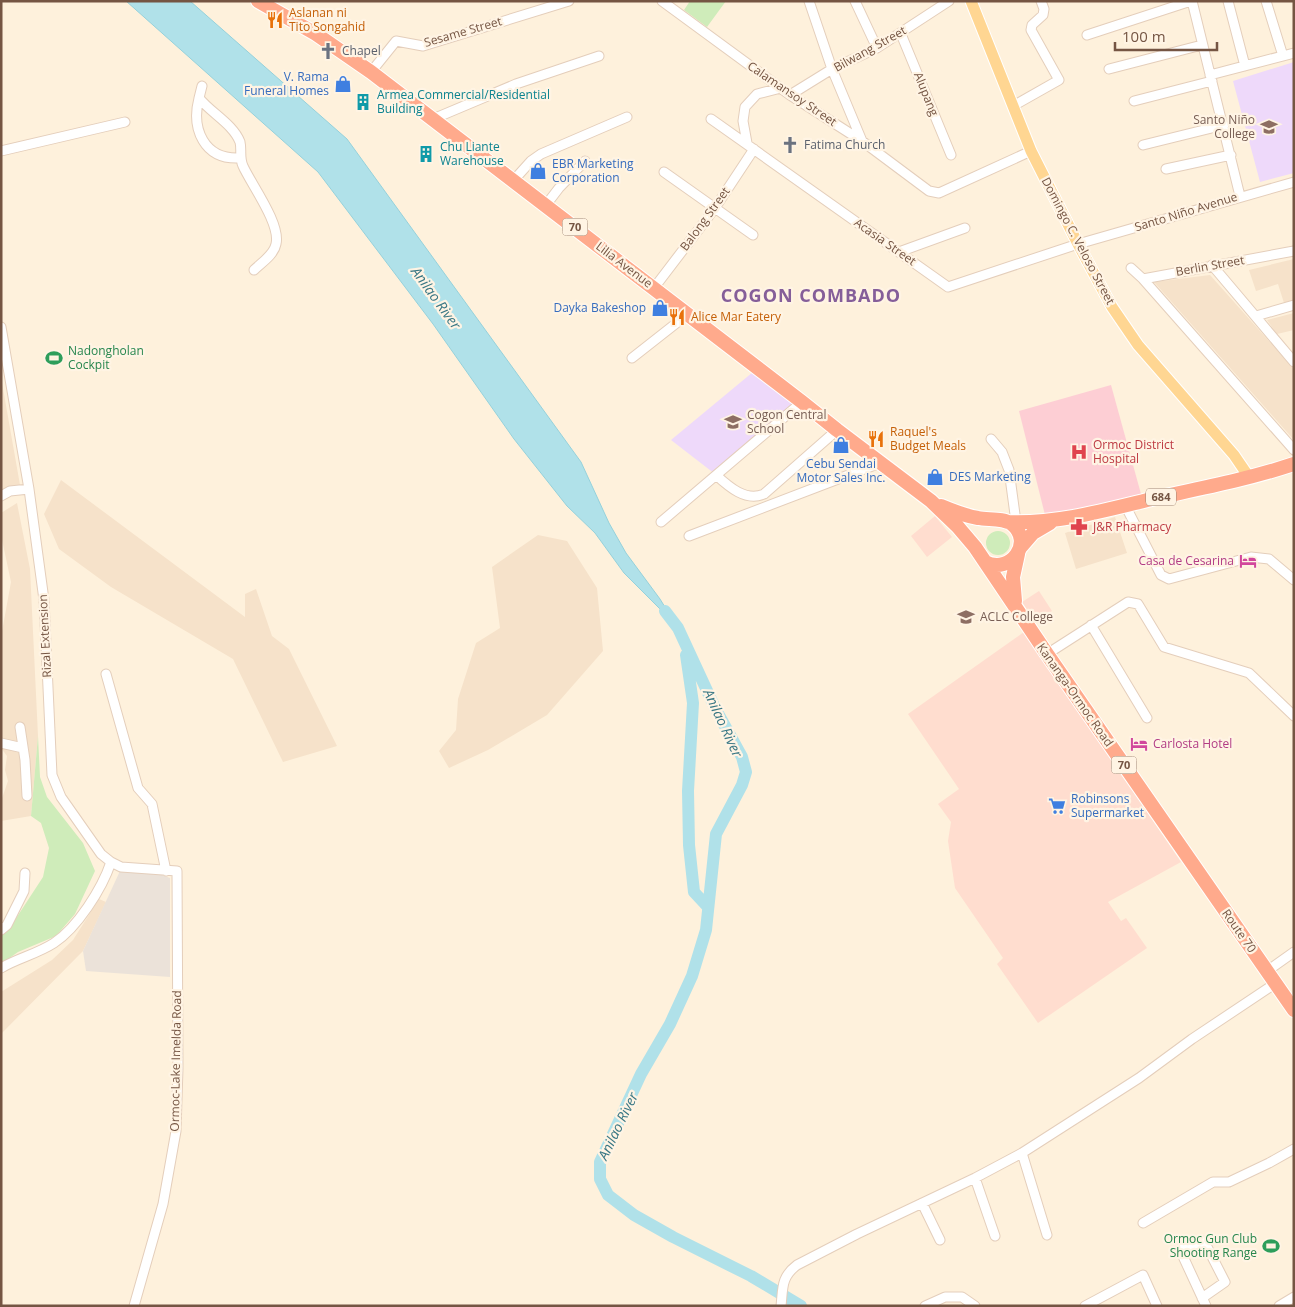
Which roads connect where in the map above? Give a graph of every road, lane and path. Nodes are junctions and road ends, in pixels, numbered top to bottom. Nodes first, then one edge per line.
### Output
1 (569, 1) edge
2 (662, 1) edge
3 (809, 1) edge
4 (855, 1) edge
5 (949, 1) edge
6 (971, 1) edge
7 (1041, 1) edge
8 (1192, 1) edge
9 (1228, 1) edge
10 (1266, 1) edge
11 (260, 2) edge
12 (901, 34) junction
13 (1087, 35) dead end
14 (1202, 45) junction
15 (878, 48) junction
16 (1294, 53) edge
17 (600, 56) dead end
18 (1283, 56) junction
19 (1245, 66) junction
20 (832, 69) junction
21 (1109, 69) dead end
22 (371, 72) junction
23 (1211, 78) junction
24 (202, 86) dead end
25 (781, 88) junction
26 (790, 95) junction
27 (199, 98) junction
28 (1134, 102) dead end
29 (1013, 106) junction
30 (627, 117) dead end
31 (710, 118) dead end
32 (432, 119) junction
33 (126, 122) dead end
34 (1224, 125) junction
35 (862, 141) junction
36 (1143, 145) dead end
37 (751, 146) junction
38 (1, 151) edge
39 (1031, 151) junction
40 (951, 155) dead end
41 (1231, 155) junction
42 (240, 158) junction
43 (585, 161) dead end
44 (1166, 168) dead end
45 (664, 172) dead end
46 (513, 181) junction
47 (1294, 182) edge
48 (1240, 196) junction
49 (546, 205) junction
50 (715, 208) junction
51 (965, 228) dead end
52 (753, 235) dead end
53 (1078, 244) junction
54 (1294, 251) edge
55 (899, 252) junction
56 (1212, 265) junction
57 (1131, 268) dead end
58 (254, 270) dead end
59 (1143, 279) junction
60 (654, 288) junction
61 (1294, 306) edge
62 (688, 314) junction
63 (1256, 316) junction
64 (1, 327) edge
65 (632, 358) dead end
66 (1293, 360) edge
67 (802, 402) junction
68 (837, 430) junction
69 (991, 439) dead end
70 (1294, 450) edge
71 (880, 463) junction
72 (1294, 464) edge
73 (716, 475) junction
74 (1249, 477) junction
75 (29, 490) junction
76 (1, 496) edge
77 (931, 501) junction
78 (1125, 506) junction
79 (1060, 520) junction
80 (1006, 521) junction
81 (661, 522) dead end
82 (689, 536) dead end
83 (975, 547) junction
84 (1019, 550) junction
85 (985, 562) junction
86 (1294, 580) edge
87 (1016, 607) junction
88 (1091, 626) junction
89 (1047, 654) junction
90 (106, 674) dead end
91 (1294, 716) edge
92 (1147, 718) dead end
93 (20, 727) dead end
94 (1, 743) edge
95 (22, 748) junction
96 (27, 796) dead end
97 (1184, 852) joint
98 (110, 862) junction
99 (166, 871) junction
100 (25, 873) dead end
101 (1, 930) edge
102 (1294, 952) edge
103 (1, 968) edge
104 (1267, 971) junction
105 (1276, 984) junction
106 (1294, 1010) edge
107 (1294, 1149) edge
108 (1022, 1153) junction
109 (975, 1178) junction
110 (922, 1202) junction
111 (1143, 1223) dead end
112 (1047, 1235) dead end
113 (995, 1236) dead end
114 (940, 1240) dead end
115 (1204, 1302) edge
116 (134, 1306) edge
117 (781, 1306) edge
118 (924, 1306) edge
119 (976, 1306) edge
120 (1085, 1306) edge
121 (1157, 1306) edge

1 - 22 street, Sesame Street
2 - 25 street, Calamansoy Street
3 - 20 street
4 - 15 street
5 - 12 street, Bilwang Street
6 - 29 main road, Domingo C. Veloso Street
7 - 29 street
8 - 13 street
8 - 14 street
9 - 19 street
10 - 18 street
11 - 22 highway, Lilia Avenue / 70
12 - 15 street, Bilwang Street
12 - 40 street, Alupang
14 - 21 street
14 - 23 street
15 - 20 street, Bilwang Street
16 - 18 street
17 - 32 street
18 - 19 street
19 - 23 street
20 - 26 street, Bilwang Street
20 - 35 street
22 - 32 highway, Lilia Avenue / 70
23 - 28 street
23 - 34 street
24 - 27 street
25 - 26 street, Calamansoy Street
25 - 37 street
26 - 35 street, Calamansoy Street
27 - 42 street
27 - 42 street
29 - 39 main road, Domingo C. Veloso Street
30 - 46 street
31 - 37 street, Acasia Street
32 - 46 highway, Lilia Avenue / 70
33 - 38 street
34 - 36 street
34 - 41 street
35 - 39 street, Calamansoy Street
37 - 50 street, Balong Street
37 - 55 street, Acasia Street
39 - 53 main road, Domingo C. Veloso Street
41 - 44 street
41 - 48 street
42 - 58 street
43 - 49 street
45 - 50 street
46 - 49 highway, Lilia Avenue / 70
47 - 48 street, Santo Niño Avenue
48 - 53 street, Santo Niño Avenue
49 - 60 highway, Lilia Avenue / 70
50 - 52 street
50 - 60 street, Balong Street
51 - 55 street
53 - 55 street, Acasia Street
53 - 74 main road, Domingo C. Veloso Street
54 - 56 street, Berlin Street
56 - 59 street, Berlin Street
56 - 63 street
57 - 59 street
59 - 70 street
60 - 62 highway, Lilia Avenue / 70
61 - 63 street
62 - 65 street
62 - 67 highway, Lilia Avenue / 70
63 - 66 street
64 - 75 street, Rizal Extension
67 - 68 highway, Lilia Avenue / 70
67 - 73 street
68 - 71 highway, Lilia Avenue / 70
68 - 73 street
69 - 80 street
71 - 77 highway, Lilia Avenue / 70
71 - 82 street
72 - 74 highway, 684
73 - 81 street
74 - 78 highway, 684
75 - 76 street
75 - 98 street, Rizal Extension
77 - 80 highway, 70
77 - 83 highway, 70
78 - 79 highway, 684
78 - 86 street
79 - 80 highway, 684
79 - 84 highway, 684
80 - 83 highway
80 - 84 highway, 70
83 - 85 highway, 70
84 - 85 highway
84 - 87 highway, 70
85 - 87 highway, Kananga-Ormoc Road / 70
87 - 89 highway, Kananga-Ormoc Road / 70
88 - 89 street
88 - 91 street
88 - 92 street
89 - 97 highway, Kananga-Ormoc Road / 70
90 - 99 street
93 - 95 street
94 - 95 street
95 - 96 street
97 - 104 highway, Route 70 / 70
98 - 99 street
98 - 103 street
99 - 116 street, Ormoc-Lake Imelda Road
100 - 101 street
102 - 104 street
104 - 105 highway, Route 70 / 70
105 - 106 highway, Route 70 / 70
105 - 108 street
107 - 111 street
108 - 109 street
108 - 112 street
109 - 110 street
109 - 113 street
110 - 114 street
110 - 117 street
115 - 115 street
118 - 119 street
120 - 121 street

